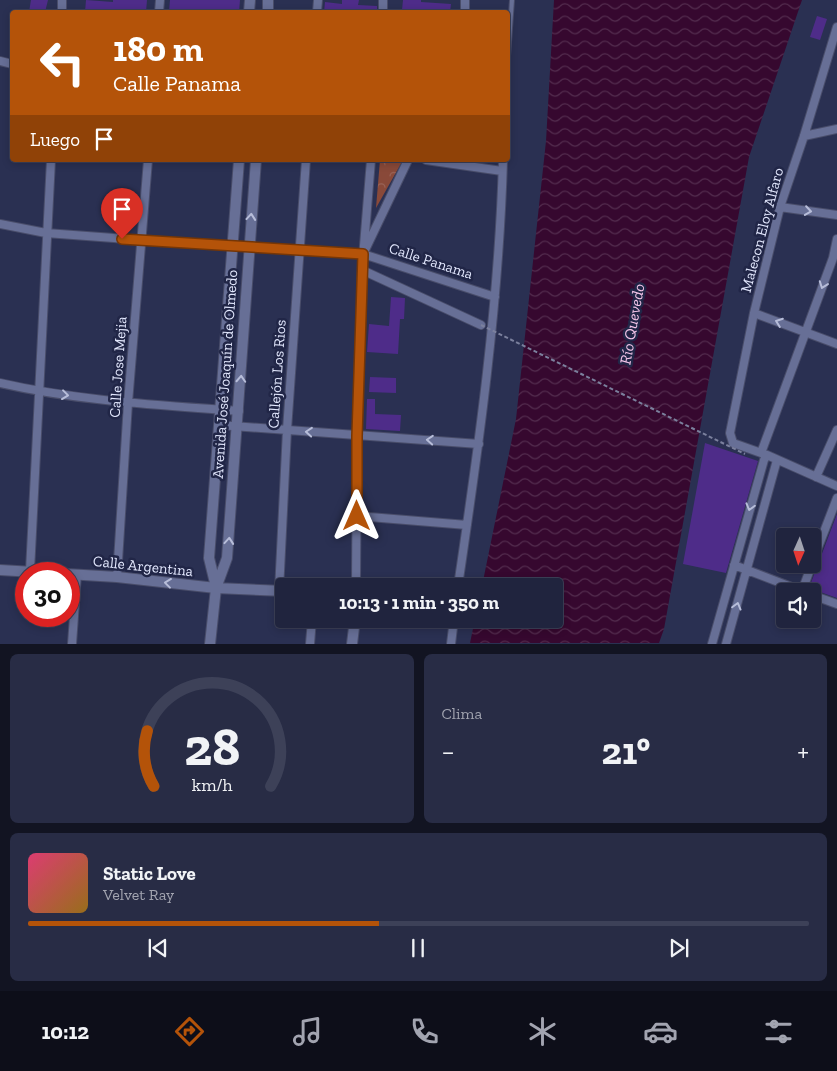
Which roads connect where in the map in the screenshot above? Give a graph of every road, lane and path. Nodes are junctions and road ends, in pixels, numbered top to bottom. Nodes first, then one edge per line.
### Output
1 (512, 0) edge
2 (837, 27) edge
3 (510, 28) edge
4 (837, 129) edge
5 (804, 136) junction
6 (51, 162) edge
7 (148, 162) edge
8 (239, 162) edge
9 (256, 162) edge
10 (306, 162) edge
11 (371, 162) edge
12 (407, 162) edge
13 (440, 162) edge
14 (503, 162) edge
15 (502, 171) junction
16 (780, 207) junction
17 (837, 215) edge
18 (0, 224) edge
19 (46, 233) junction
20 (837, 239) edge
21 (141, 240) junction
22 (232, 246) junction
23 (249, 247) junction
24 (300, 250) junction
25 (363, 254) junction
26 (362, 270) junction
27 (495, 297) junction
28 (754, 313) junction
29 (481, 324) joint
30 (806, 331) junction
31 (837, 344) edge
32 (0, 383) edge
33 (38, 392) junction
34 (128, 403) junction
35 (220, 410) junction
36 (239, 411) junction
37 (219, 425) junction
38 (238, 426) junction
39 (287, 430) junction
40 (837, 430) edge
41 (357, 436) junction
42 (479, 444) junction
43 (745, 454) dead end
44 (764, 454) junction
45 (777, 460) junction
46 (816, 476) junction
47 (837, 486) edge
48 (837, 498) edge
49 (357, 516) junction
50 (468, 525) junction
51 (821, 540) edge
52 (30, 562) edge
53 (734, 565) junction
54 (747, 569) junction
55 (0, 570) edge
56 (15, 571) edge
57 (80, 574) edge
58 (118, 577) junction
59 (281, 578) edge
60 (356, 578) edge
61 (459, 578) edge
62 (782, 583) edge
63 (216, 588) junction
64 (275, 591) edge
65 (821, 598) edge
66 (837, 604) edge
67 (73, 627) edge
68 (311, 628) edge
69 (354, 628) edge
70 (356, 628) edge
71 (453, 628) edge
72 (72, 644) edge
73 (210, 644) edge
74 (310, 644) edge
75 (352, 644) edge
76 (359, 644) edge
77 (452, 644) edge
78 (712, 644) edge
79 (726, 644) edge

1 - 3 lane
2 - 5 street, Malecon Eloy Alfaro
4 - 5 street
5 - 16 street, Malecon Eloy Alfaro
6 - 19 street
7 - 21 street, Calle Jose Mejia
8 - 22 main road, Avenida José Joaquín de Olmedo
23 -> 9 main road, Avenida José Joaquín de Olmedo
10 - 24 street, Callejón Los Rios
11 - 25 street
12 - 25 street
13 - 15 street
14 - 15 street
15 - 27 street
16 -> 17 street
16 - 28 street, Malecon Eloy Alfaro
18 - 19 street, Calle Panama
19 - 21 street, Calle Panama
19 - 33 street
20 -> 30 street
21 - 22 street, Calle Panama
21 - 34 street, Calle Jose Mejia
22 - 23 street, Calle Panama
22 - 35 main road, Avenida José Joaquín de Olmedo
23 - 24 street, Calle Panama
36 -> 23 main road, Avenida José Joaquín de Olmedo
24 - 25 street, Calle Panama
24 - 39 street, Callejón Los Rios
25 - 26 street
25 - 27 street, Calle Panama
26 - 29 street
26 - 41 street
27 - 42 street
30 -> 28 street
28 - 44 street, Malecon Eloy Alfaro
29 - 43 path, bridge
30 - 31 street
30 - 44 street
32 - 33 street
33 -> 34 street
33 - 52 street
34 - 35 street
34 - 58 street, Calle Jose Mejia
35 - 36 street
35 - 37 main road, Avenida José Joaquín de Olmedo
36 - 38 main road, Avenida José Joaquín de Olmedo
37 - 38 street
37 - 63 main road, Avenida José Joaquín de Olmedo
38 - 39 street
63 -> 38 main road, Avenida José Joaquín de Olmedo
41 -> 39 street
39 - 59 street, Callejón Los Rios
40 - 46 street
42 -> 41 street
41 - 49 street
42 - 50 street
44 - 45 street
44 -> 53 street
45 - 46 street
45 - 54 street
46 - 47 street
48 - 51 street
49 - 50 street
49 - 60 street
50 - 61 street
53 - 54 street
53 - 78 street
54 - 62 street
79 -> 54 street
55 - 56 main road, Calle Argentina
57 - 58 main road, Calle Argentina
63 -> 58 main road, Calle Argentina
63 - 64 main road, Calle Argentina
63 - 73 main road, Avenida José Joaquín de Olmedo
65 - 66 street
67 - 72 street
68 - 74 street
69 - 75 main road
70 - 76 main road
71 - 77 street

